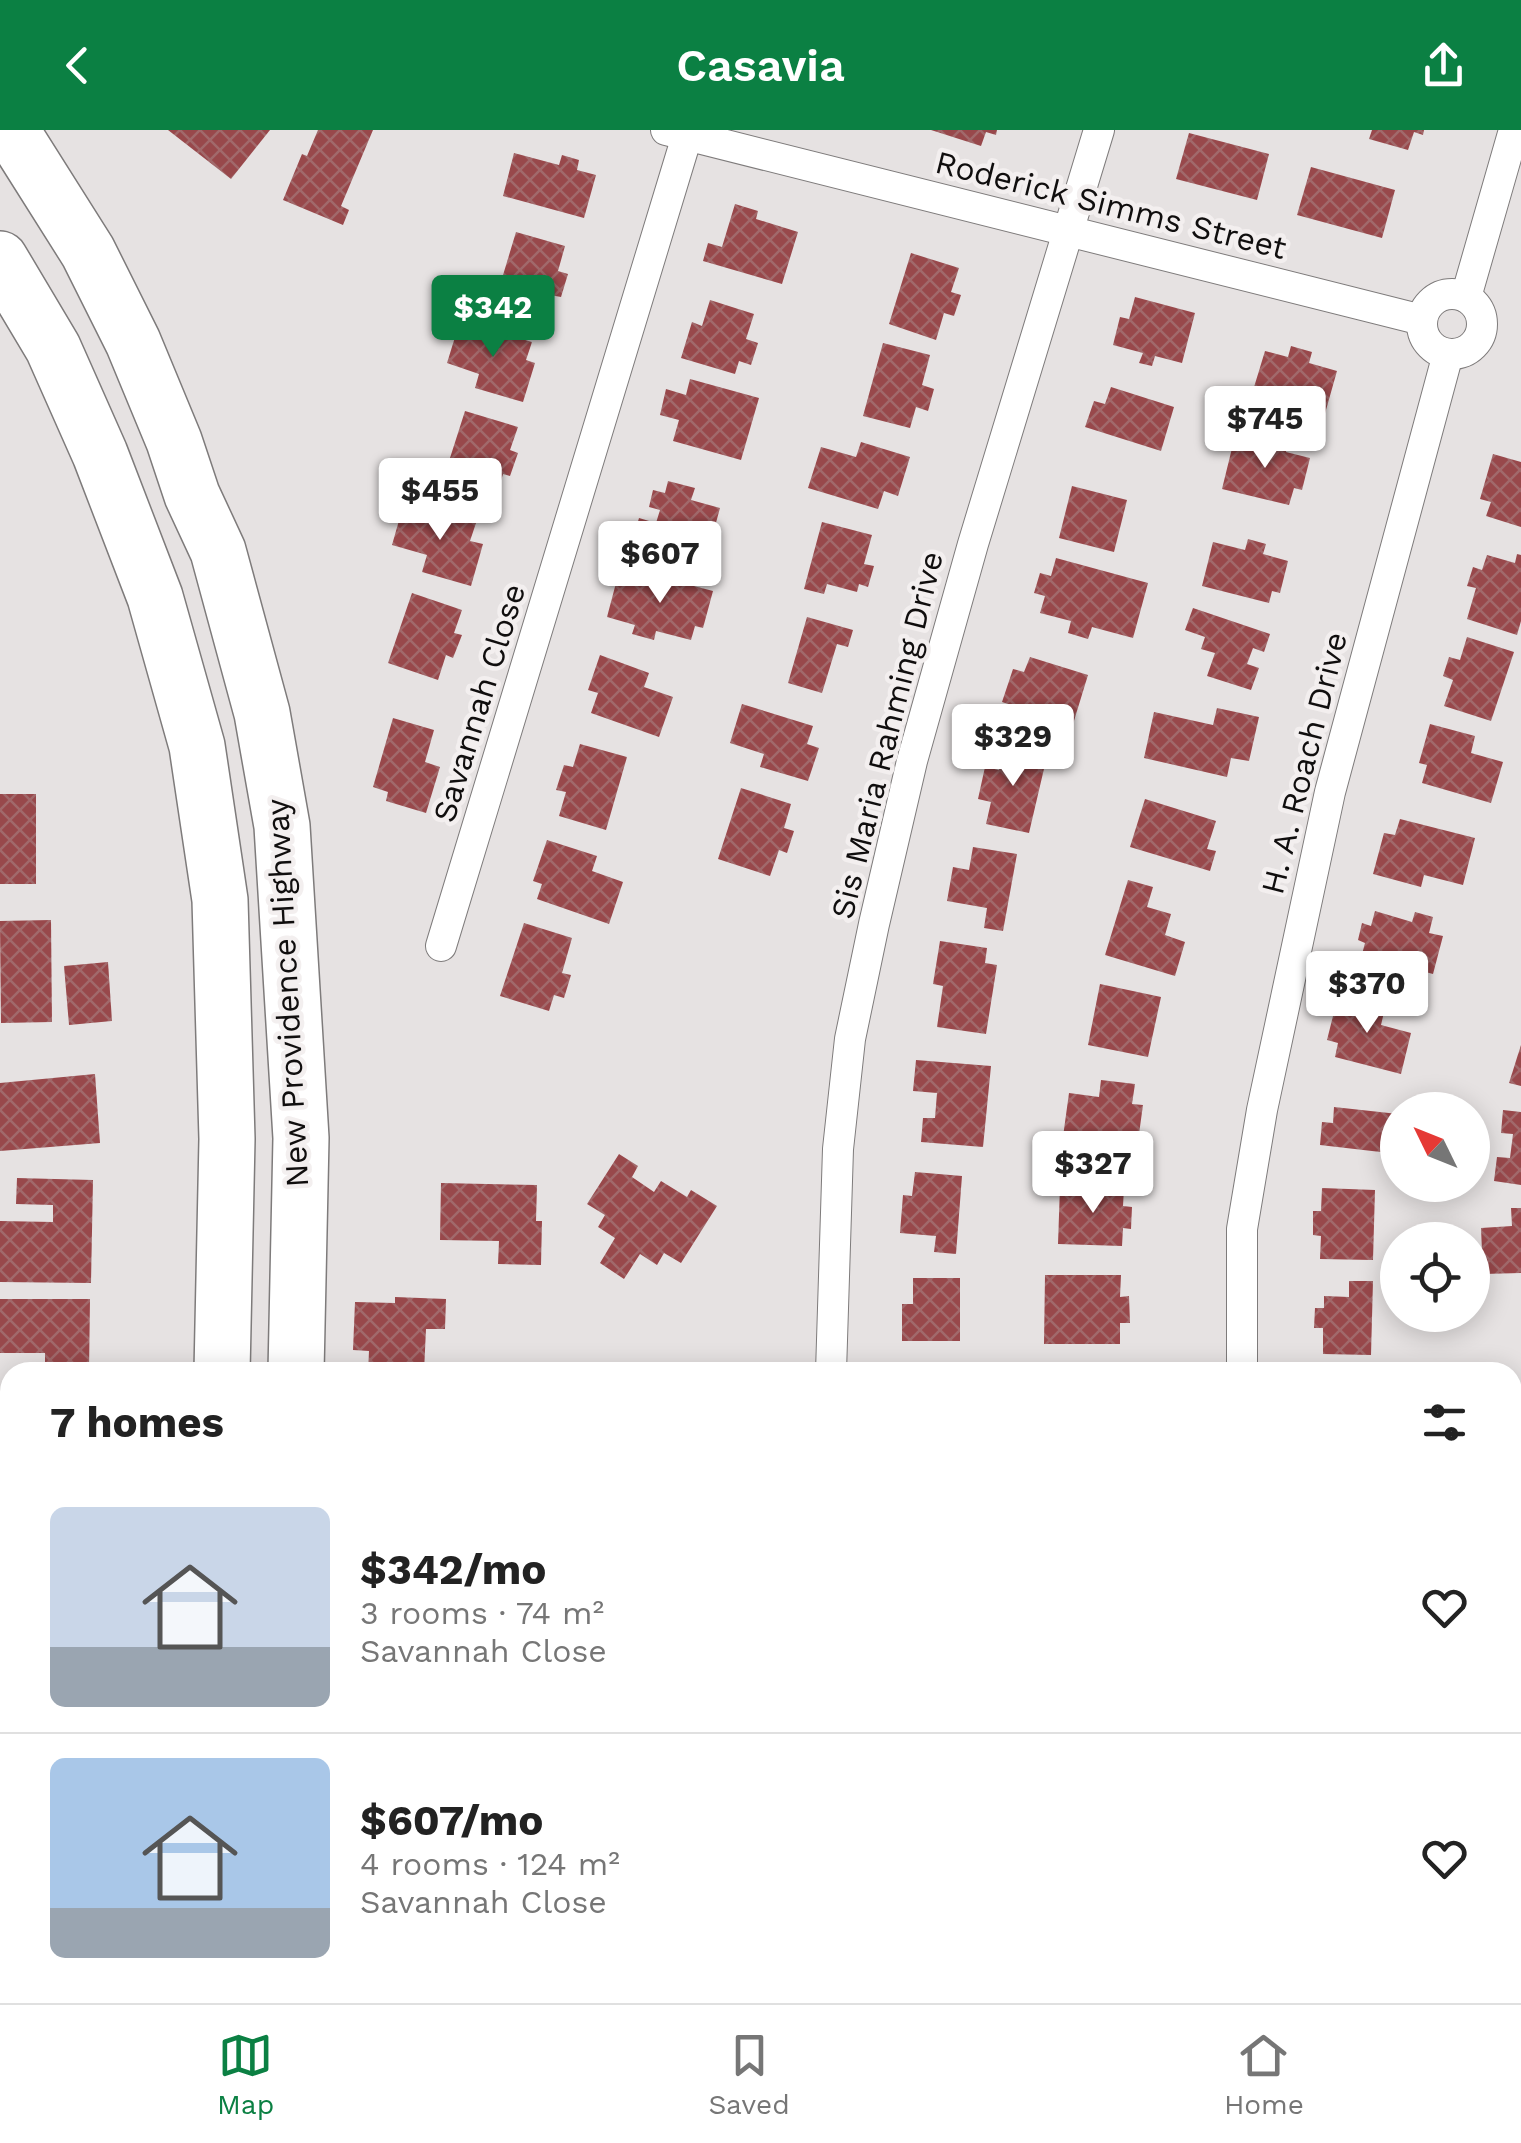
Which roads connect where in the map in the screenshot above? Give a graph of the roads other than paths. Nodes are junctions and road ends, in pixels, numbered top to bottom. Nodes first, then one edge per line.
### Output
1 (10, 130) edge
2 (1099, 130) edge
3 (1514, 130) edge
4 (676, 133) edge
5 (1069, 229) junction
6 (0, 260) edge
7 (1466, 297) junction
8 (1422, 320) junction
9 (1448, 354) junction
10 (442, 946) dead end
11 (222, 1362) edge
12 (296, 1362) edge
13 (831, 1362) edge
14 (1242, 1362) edge

1 - 12 highway, New Providence Highway
2 - 5 street, Sis Maria Rahming Drive
3 - 7 street
4 - 5 street, Roderick Simms Street
4 - 10 street, Savannah Close
5 - 8 street, Roderick Simms Street
5 - 13 street, Sis Maria Rahming Drive
6 - 11 highway, New Providence Highway
7 - 8 street
7 - 9 street
8 - 9 street
9 - 14 street, H. A. Roach Drive

